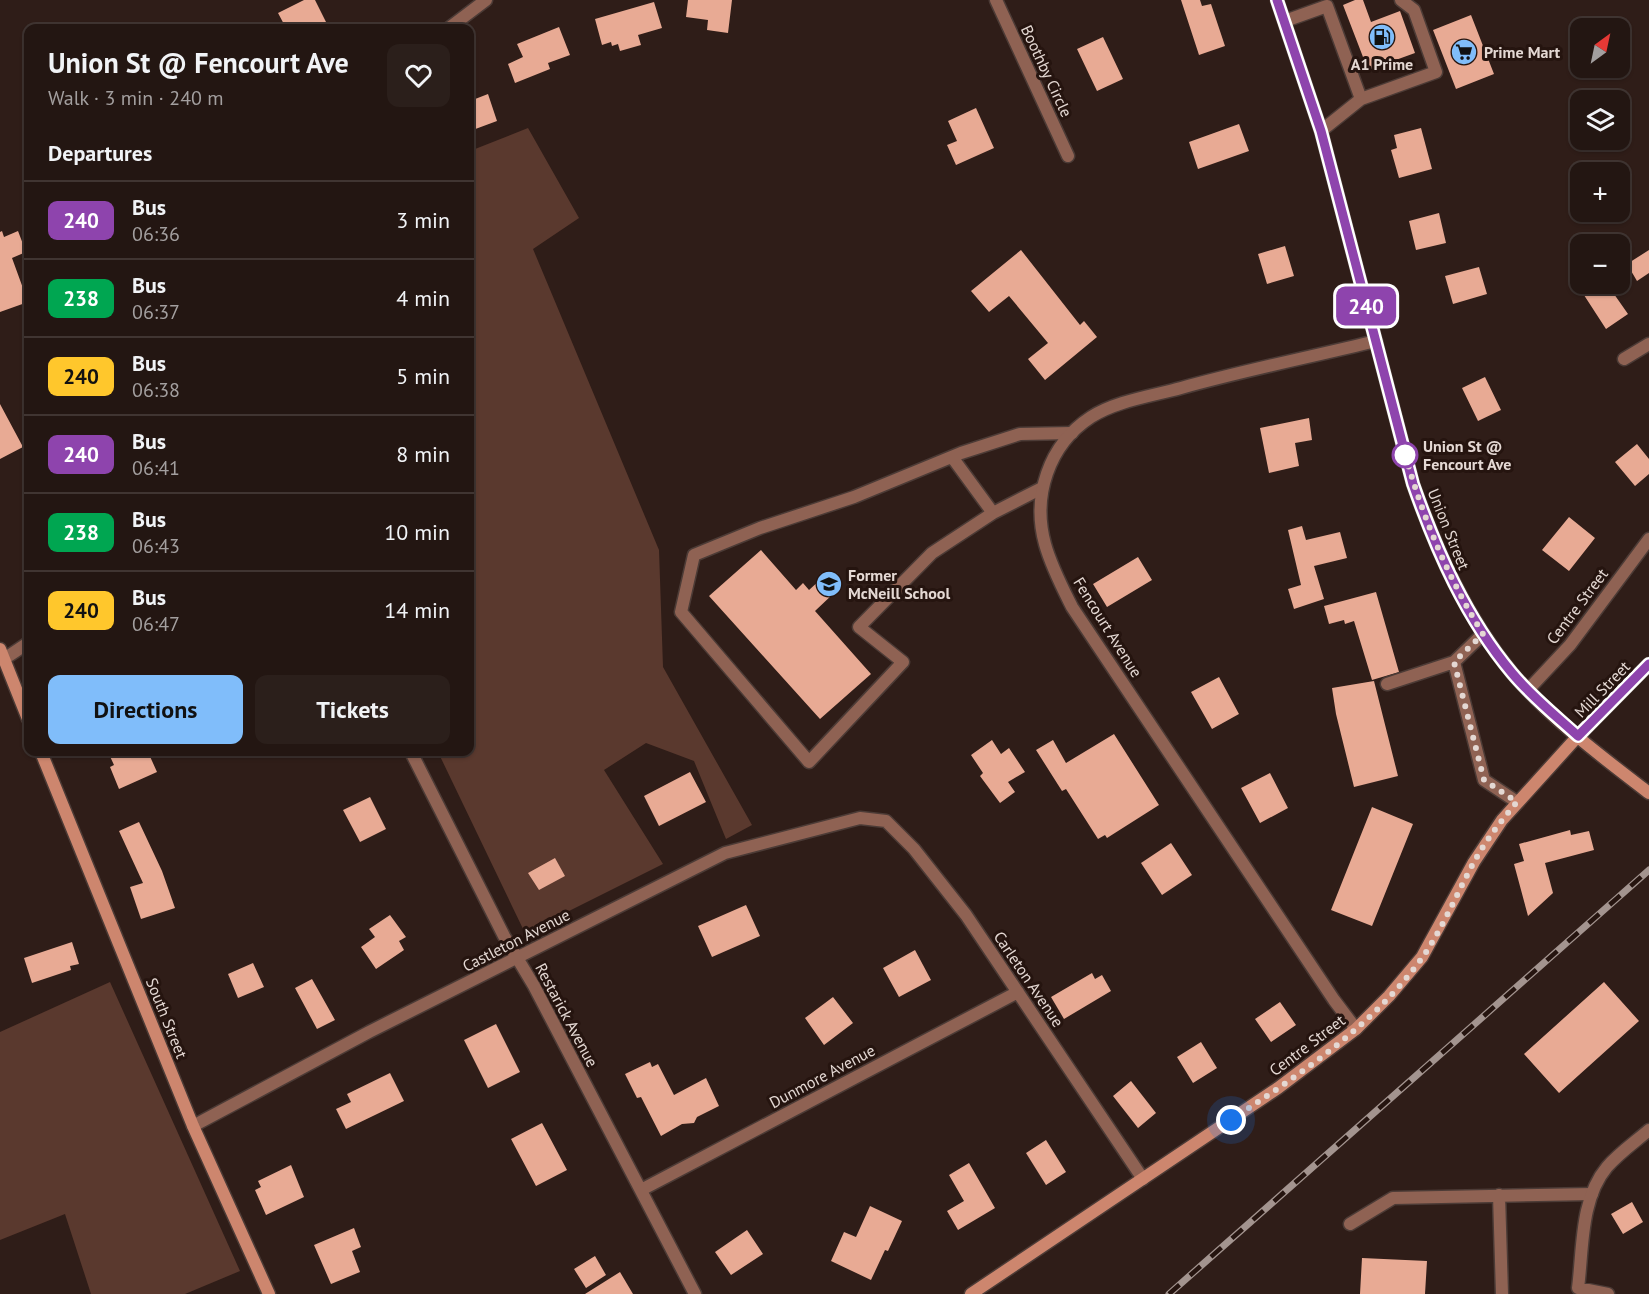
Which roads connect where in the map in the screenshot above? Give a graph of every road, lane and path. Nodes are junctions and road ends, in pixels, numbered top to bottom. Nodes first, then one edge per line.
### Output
1 (486, 0) edge
2 (996, 0) edge
3 (1277, 0) edge
4 (1401, 0) edge
5 (1328, 3) edge
6 (1285, 21) junction
7 (454, 24) edge
8 (1361, 99) junction
9 (1321, 131) junction
10 (1068, 156) dead end
11 (1376, 341) junction
12 (1649, 344) edge
13 (1624, 359) dead end
14 (1072, 433) junction
15 (951, 457) junction
16 (1042, 488) junction
17 (993, 513) junction
18 (1649, 539) edge
19 (1483, 634) junction
20 (24, 644) edge
21 (2, 654) edge
22 (1454, 662) junction
23 (1649, 664) edge
24 (1387, 684) dead end
25 (1528, 690) junction
26 (24, 709) edge
27 (1578, 736) junction
28 (44, 756) edge
29 (413, 756) edge
30 (1649, 793) edge
31 (1517, 802) junction
32 (868, 819) joint
33 (517, 958) junction
34 (1018, 992) junction
35 (1356, 1029) junction
36 (193, 1126) junction
37 (1649, 1130) edge
38 (1143, 1179) junction
39 (641, 1190) junction
40 (1592, 1194) junction
41 (1499, 1196) junction
42 (1350, 1224) dead end
43 (1578, 1291) edge
44 (269, 1294) edge
45 (695, 1294) edge
46 (971, 1294) edge
47 (1502, 1294) edge
48 (1608, 1294) edge

1 - 7 street
2 - 10 street, Boothby Circle
3 - 6 main road, Union Street
4 - 8 street
5 - 6 street
5 - 8 street
6 - 9 main road, Union Street
8 - 9 street
9 - 11 main road, Union Street
11 - 14 street, Fencourt Avenue
11 - 19 main road, Union Street
12 - 13 street
14 - 15 street
14 - 16 street, Fencourt Avenue
15 - 17 street
15 - 17 street
16 - 17 street
16 - 35 street, Fencourt Avenue
18 - 25 street, Centre Street
19 - 22 street
19 - 25 main road, Union Street
20 - 21 street
21 - 26 main road
22 - 24 street
22 - 31 street
23 - 27 street, Mill Street
25 - 27 main road, Union Street
27 - 30 main road, Union Street
27 - 31 main road, Centre Street
28 - 36 main road, South Street
29 - 33 street, Restarick Avenue
31 - 35 main road, Centre Street
32 - 33 street, Castleton Avenue
32 - 34 street, Carleton Avenue
33 - 36 street, Castleton Avenue
33 - 39 street, Restarick Avenue
34 - 38 street, Carleton Avenue
34 - 39 street, Dunmore Avenue
35 - 38 main road, Centre Street
36 - 44 main road, South Street
37 - 40 street
38 - 46 main road, Centre Street
39 - 45 street, Restarick Avenue
40 - 41 street
40 - 43 street
41 - 42 street
41 - 47 street
43 - 48 street

